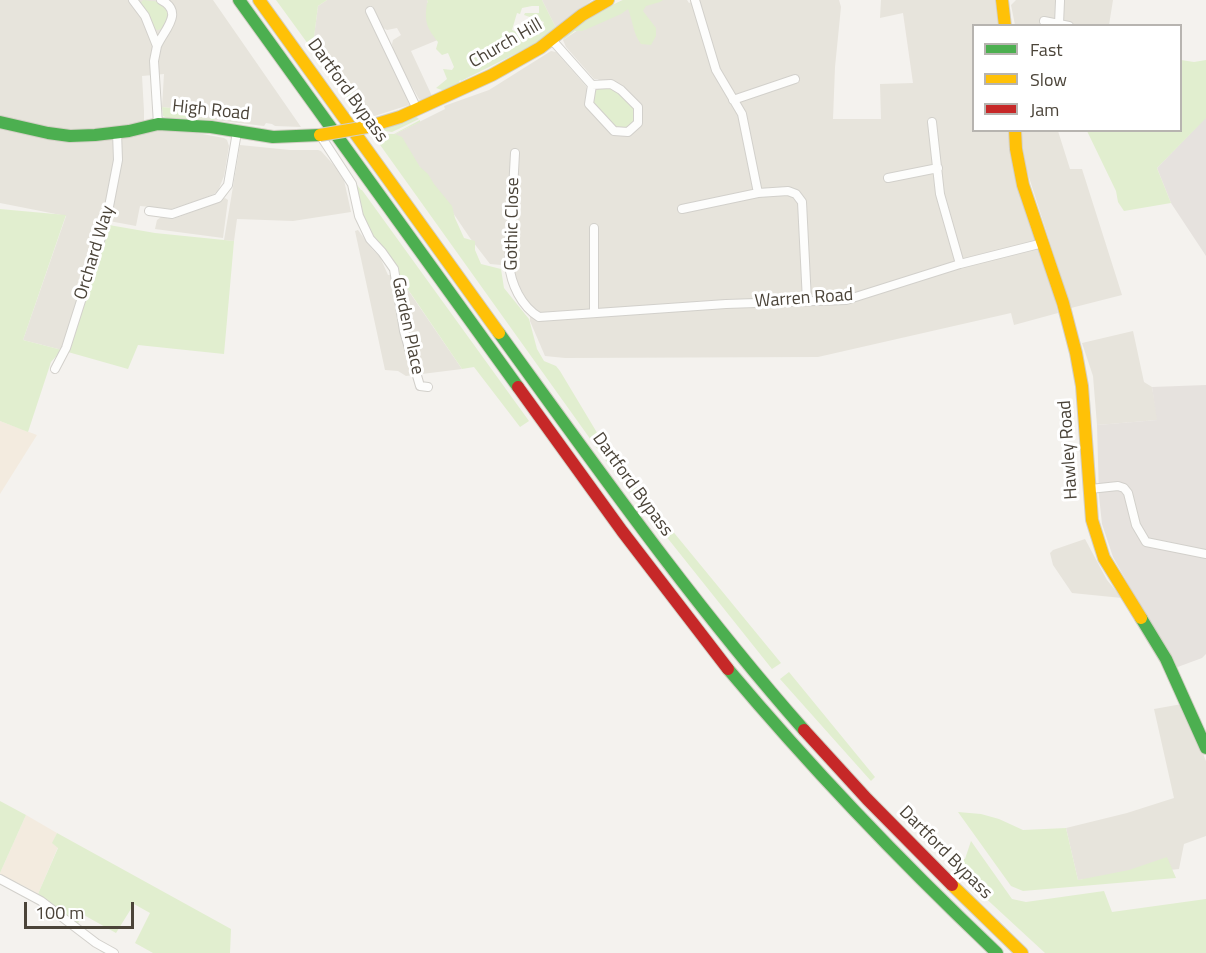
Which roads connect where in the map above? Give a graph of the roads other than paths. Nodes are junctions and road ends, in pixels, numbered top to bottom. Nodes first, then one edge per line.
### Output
1 (133, 0) edge
2 (161, 0) edge
3 (238, 0) edge
4 (259, 0) edge
5 (695, 0) edge
6 (1002, 0) edge
7 (1059, 0) edge
8 (602, 2) edge
9 (370, 10) dead end
10 (1044, 21) dead end
11 (1005, 24) edge
12 (1059, 24) joint
13 (552, 40) junction
14 (157, 46) junction
15 (795, 79) dead end
16 (592, 85) junction
17 (733, 100) junction
18 (417, 109) junction
19 (932, 122) dead end
20 (0, 123) edge
21 (158, 124) junction
22 (117, 132) junction
23 (237, 132) junction
24 (1015, 132) edge
25 (321, 135) junction
26 (515, 153) dead end
27 (938, 168) junction
28 (888, 178) dead end
29 (758, 193) junction
30 (682, 209) dead end
31 (149, 211) dead end
32 (594, 228) dead end
33 (1043, 243) junction
34 (960, 264) junction
35 (807, 301) junction
36 (594, 313) junction
37 (543, 317) joint
38 (55, 369) dead end
39 (428, 387) dead end
40 (1090, 489) junction
41 (1206, 554) edge
42 (1206, 747) edge
43 (0, 879) edge
44 (114, 953) edge
45 (997, 953) edge
46 (1022, 953) edge

1 - 14 street
2 - 14 street
3 - 45 main road, Dartford Bypass
4 - 46 main road, Dartford Bypass
5 - 17 street
6 - 11 main road
7 - 12 street
8 - 13 main road, Church Hill
9 - 18 street
10 - 12 street
13 - 16 street
13 - 18 main road, Church Hill
14 - 21 street
15 - 17 street
16 - 16 street
17 - 29 street
18 - 25 main road, High Road, bridge
19 - 27 street
20 - 22 main road, High Road
21 - 22 main road, High Road
21 - 23 main road, High Road
22 - 38 street, Orchard Way
23 - 25 main road, High Road
23 - 31 street
24 - 33 main road, Hawley Road
25 - 39 street, Garden Place
26 - 37 street, Gothic Close
27 - 28 street
27 - 34 street
29 - 30 street
29 - 35 street
32 - 36 street
33 - 34 street, Warren Road
33 - 40 main road, Hawley Road
34 - 35 street, Warren Road
35 - 36 street, Warren Road
36 - 37 street, Warren Road
40 - 41 street
40 - 42 main road, Hawley Road
43 - 44 street

